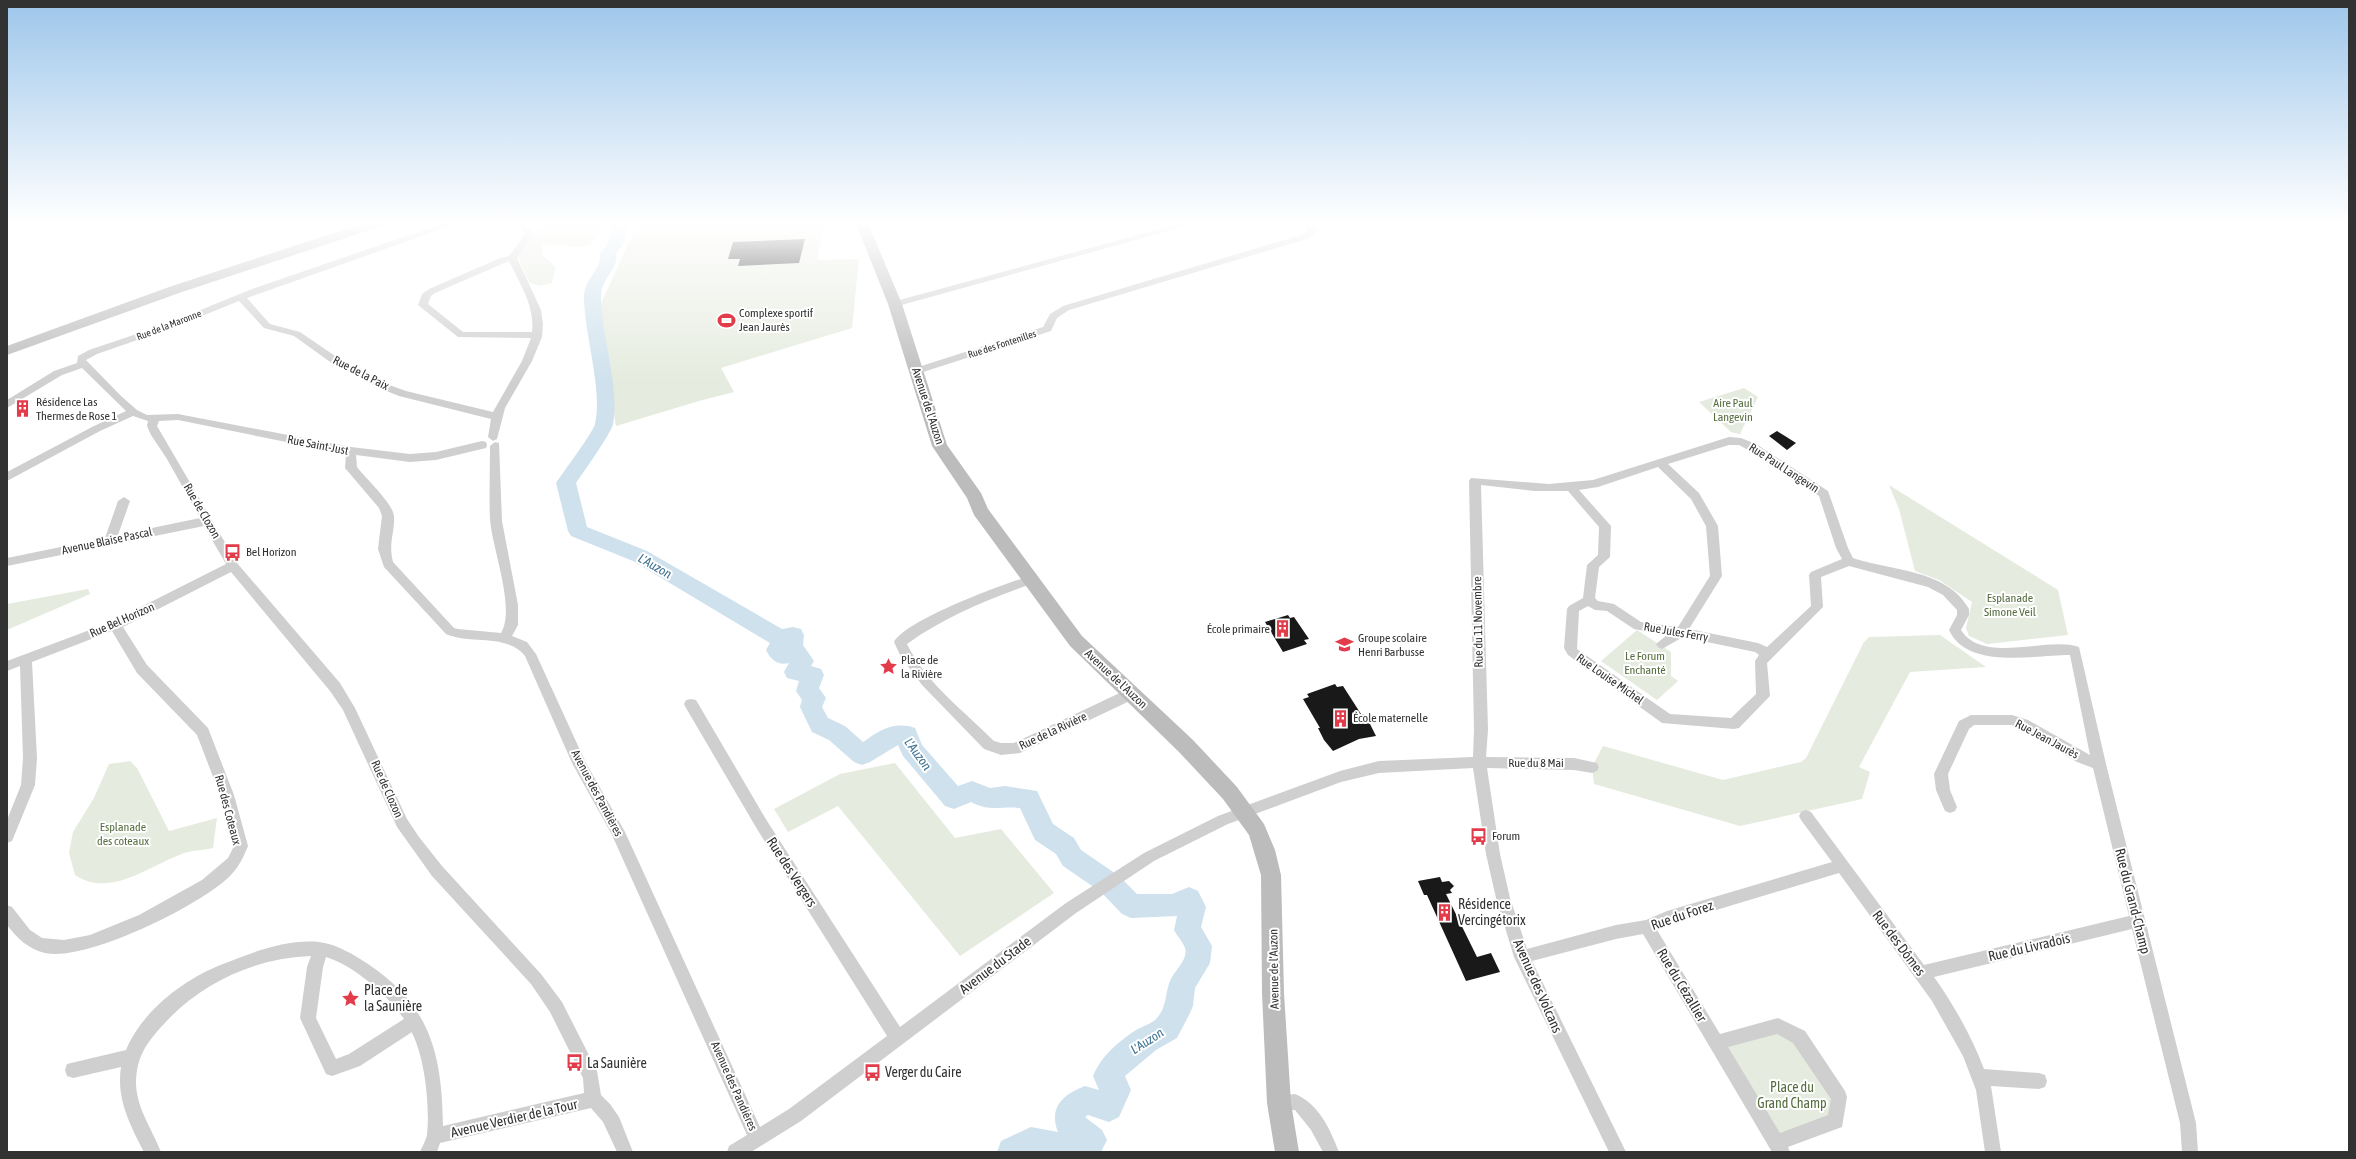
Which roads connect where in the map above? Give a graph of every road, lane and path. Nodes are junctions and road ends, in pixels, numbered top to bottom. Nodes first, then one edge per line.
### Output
1 (219, 275) edge
2 (307, 275) edge
3 (468, 275) edge
4 (521, 275) edge
5 (883, 275) edge
6 (1001, 275) edge
7 (1176, 275) edge
8 (242, 298) junction
9 (895, 304) junction
10 (536, 334) junction
11 (7, 350) edge
12 (82, 361) junction
13 (916, 371) junction
14 (7, 405) edge
15 (133, 412) junction
16 (498, 417) junction
17 (154, 419) junction
18 (494, 442) junction
19 (351, 451) junction
20 (1660, 463) junction
21 (7, 477) edge
22 (1475, 481) joint
23 (1572, 489) junction
24 (124, 501) dead end
25 (207, 521) junction
26 (110, 540) junction
27 (1849, 561) junction
28 (7, 562) edge
29 (233, 566) junction
30 (1030, 580) junction
31 (1589, 600) junction
32 (115, 625) junction
33 (1681, 632) junction
34 (504, 638) junction
35 (1662, 644) dead end
36 (1768, 654) junction
37 (26, 659) junction
38 (7, 666) edge
39 (1131, 694) junction
40 (691, 704) dead end
41 (1479, 762) junction
42 (2099, 764) junction
43 (1592, 767) dead end
44 (1950, 807) dead end
45 (1245, 812) junction
46 (1806, 816) dead end
47 (7, 837) edge
48 (1841, 866) junction
49 (7, 912) edge
50 (2138, 921) junction
51 (1647, 927) junction
52 (321, 949) junction
53 (1522, 957) junction
54 (1921, 973) junction
55 (413, 1022) junction
56 (897, 1037) junction
57 (1716, 1043) junction
58 (131, 1057) junction
59 (73, 1070) dead end
60 (1981, 1077) junction
61 (2039, 1081) dead end
62 (593, 1099) junction
63 (1279, 1103) junction
64 (435, 1136) junction
65 (757, 1138) junction
66 (1779, 1148) edge
67 (153, 1152) edge
68 (428, 1152) edge
69 (625, 1152) edge
70 (735, 1152) edge
71 (744, 1152) edge
72 (1288, 1152) edge
73 (1332, 1152) edge
74 (1618, 1152) edge
75 (1993, 1152) edge
76 (2190, 1152) edge

1 - 11 main road
2 - 8 street, Rue de la Maronne
3 - 10 street
4 - 10 street
5 - 9 main road, Avenue de l'Auzon
6 - 9 street
7 - 13 street, Rue des Fontenilles
8 - 12 street, Rue de la Maronne
8 - 16 street, Rue de la Paix
9 - 13 main road, Avenue de l'Auzon
10 - 16 street
12 - 14 street, Rue de la Maronne
12 - 15 street
13 - 30 main road, Avenue de l'Auzon
15 - 17 street
15 - 21 street
16 - 18 street
17 - 19 street, Rue Saint-Just
17 - 25 street, Rue de Clozon
18 - 19 street, Rue Saint-Just
18 - 34 street
19 - 34 street, Avenue des Pandières
20 - 23 street, Rue Paul Langevin
20 - 27 street, Rue Paul Langevin
20 - 33 street
22 - 23 street, Rue Paul Langevin
22 - 41 street, Rue du 11 Novembre
23 - 31 street
24 - 26 street
25 - 26 street, Avenue Blaise Pascal
25 - 29 street, Rue de Clozon
26 - 28 street, Avenue Blaise Pascal
27 - 36 street
27 - 42 street, Rue du Grand-Champ
29 - 32 street, Rue Bel Horizon
29 - 62 street, Rue de Clozon
30 - 39 main road, Avenue de l'Auzon
30 - 39 street, Rue de la Rivière
31 - 33 street, Rue Jules Ferry
31 - 36 street, Rue Louise Michel
32 - 37 street, Rue Bel Horizon
32 - 49 street, Rue des Coteaux
33 - 35 street
33 - 36 street, Rue Jules Ferry
34 - 65 street, Avenue des Pandières
37 - 38 street, Rue Bel Horizon
37 - 47 street
39 - 45 main road, Avenue de l'Auzon
40 - 56 street, Rue des Vergers
41 - 43 street, Rue du 8 Mai
41 - 45 street, Rue du 8 Mai
41 - 53 street, Avenue des Volcans
42 - 44 street, Rue Jean Jaurès
42 - 50 street, Rue du Grand-Champ
45 - 56 street, Avenue du Stade
45 - 63 main road, Avenue de l'Auzon
46 - 48 street, Rue des Dômes
48 - 51 street, Rue du Forez
48 - 54 street, Rue des Dômes
50 - 54 street, Rue du Livradois
50 - 76 street, Rue du Grand-Champ
51 - 53 street, Rue du Forez
51 - 57 street, Rue du Cézallier
52 - 55 street, Avenue Verdier de la Tour
52 - 55 street
52 - 58 street, Avenue Verdier de la Tour
53 - 74 street, Avenue des Volcans
54 - 60 street, Rue des Dômes
55 - 64 street, Avenue Verdier de la Tour
56 - 65 street, Avenue du Stade
57 - 66 street, Rue du Cézallier
57 - 66 street, Rue du Cézallier
58 - 59 street
58 - 67 street, Avenue Verdier de la Tour
60 - 61 street
60 - 75 street, Rue des Dômes
62 - 64 street, Avenue Verdier de la Tour
62 - 69 street
63 - 72 main road, Avenue de l'Auzon
63 - 73 street
64 - 68 street, Avenue Verdier de la Tour
65 - 70 street, Avenue du Stade
65 - 71 street, Avenue du Stade

